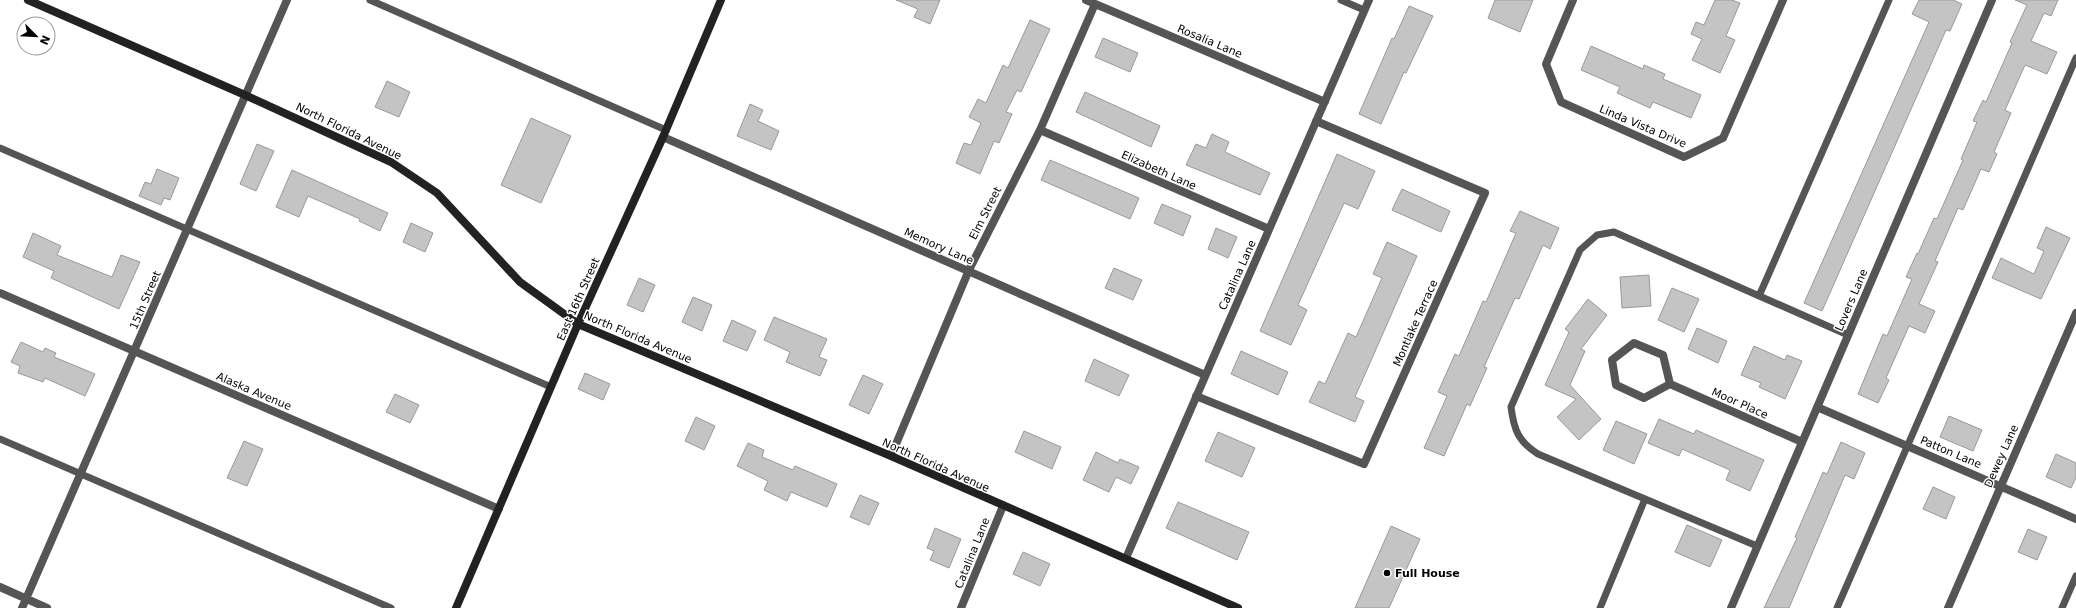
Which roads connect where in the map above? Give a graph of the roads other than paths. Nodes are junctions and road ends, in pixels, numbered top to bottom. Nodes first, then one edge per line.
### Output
1 (28, 0) edge
2 (286, 0) edge
3 (370, 0) edge
4 (1086, 0) edge
5 (1341, 0) edge
6 (1369, 0) edge
7 (1574, 0) edge
8 (1783, 0) edge
9 (1889, 0) edge
10 (1992, 0) edge
11 (719, 1) edge
12 (1095, 4) junction
13 (1364, 10) junction
14 (2076, 58) edge
15 (245, 95) junction
16 (1325, 102) junction
17 (1316, 121) junction
18 (1040, 130) junction
19 (665, 134) junction
20 (0, 148) edge
21 (187, 230) junction
22 (1269, 230) junction
23 (969, 270) junction
24 (0, 293) edge
25 (1759, 296) junction
26 (2076, 313) edge
27 (578, 324) junction
28 (1848, 335) junction
29 (135, 352) junction
30 (1205, 375) junction
31 (1670, 384) junction
32 (551, 387) junction
33 (1196, 396) junction
34 (1817, 406) junction
35 (0, 439) edge
36 (1802, 442) junction
37 (1907, 446) junction
38 (891, 456) junction
39 (81, 474) junction
40 (2000, 486) junction
41 (1645, 499) junction
42 (1003, 506) junction
43 (499, 509) junction
44 (2076, 519) edge
45 (1757, 546) junction
46 (1126, 558) junction
47 (2076, 576) edge
48 (0, 587) edge
49 (26, 599) junction
50 (22, 608) edge
51 (47, 608) edge
52 (391, 608) edge
53 (456, 608) edge
54 (961, 608) edge
55 (1238, 608) edge
56 (1600, 608) edge
57 (1730, 608) edge
58 (1837, 608) edge
59 (1948, 608) edge
60 (2062, 608) edge

1 - 15 main road, North Florida Avenue
2 - 15 street, 15th Street
3 - 19 lane
4 - 12 street, Rosalia Lane
5 - 13 lane
6 - 13 street, Catalina Lane
7 - 8 street, Linda Vista Drive
9 - 25 lane
10 - 28 street, Lovers Lane
11 - 19 main road, East 16th Street
12 - 16 street, Rosalia Lane
12 - 18 street, Elm Street
13 - 16 street, Catalina Lane
14 - 37 lane
15 - 21 street, 15th Street
15 - 27 main road, North Florida Avenue
16 - 17 street, Catalina Lane
17 - 22 street, Catalina Lane
17 - 33 street, Montlake Terrace
18 - 22 street, Elizabeth Lane
18 - 23 street, Elm Street
19 - 23 street, Memory Lane
19 - 27 main road, East 16th Street
20 - 21 lane
21 - 29 street, 15th Street
21 - 32 lane
22 - 30 street, Catalina Lane
23 - 30 street, Memory Lane
23 - 38 street, Elm Street
24 - 29 street, Alaska Avenue
25 - 28 lane
25 - 41 lane
26 - 40 street, Dewey Lane
27 - 32 main road, East 16th Street
27 - 38 main road, North Florida Avenue
28 - 34 street, Lovers Lane
29 - 39 street, 15th Street
29 - 43 street, Alaska Avenue
30 - 33 street, Catalina Lane
31 - 31 street
31 - 36 street, Moor Place
32 - 43 main road, East 16th Street
33 - 46 street, Catalina Lane
34 - 36 street, Lovers Lane
34 - 37 street, Patton Lane
35 - 39 lane
36 - 45 street, Lovers Lane
37 - 40 street, Patton Lane
37 - 58 lane
38 - 42 main road, North Florida Avenue
39 - 49 street, 15th Street
39 - 52 lane
40 - 44 street, Patton Lane
40 - 59 street, Dewey Lane
41 - 45 lane
41 - 56 lane
42 - 46 main road, North Florida Avenue
42 - 54 street, Catalina Lane
43 - 53 main road, East 16th Street
45 - 57 street, Lovers Lane
46 - 55 main road, North Florida Avenue
47 - 60 lane
48 - 49 street
49 - 50 street, 15th Street
49 - 51 street

